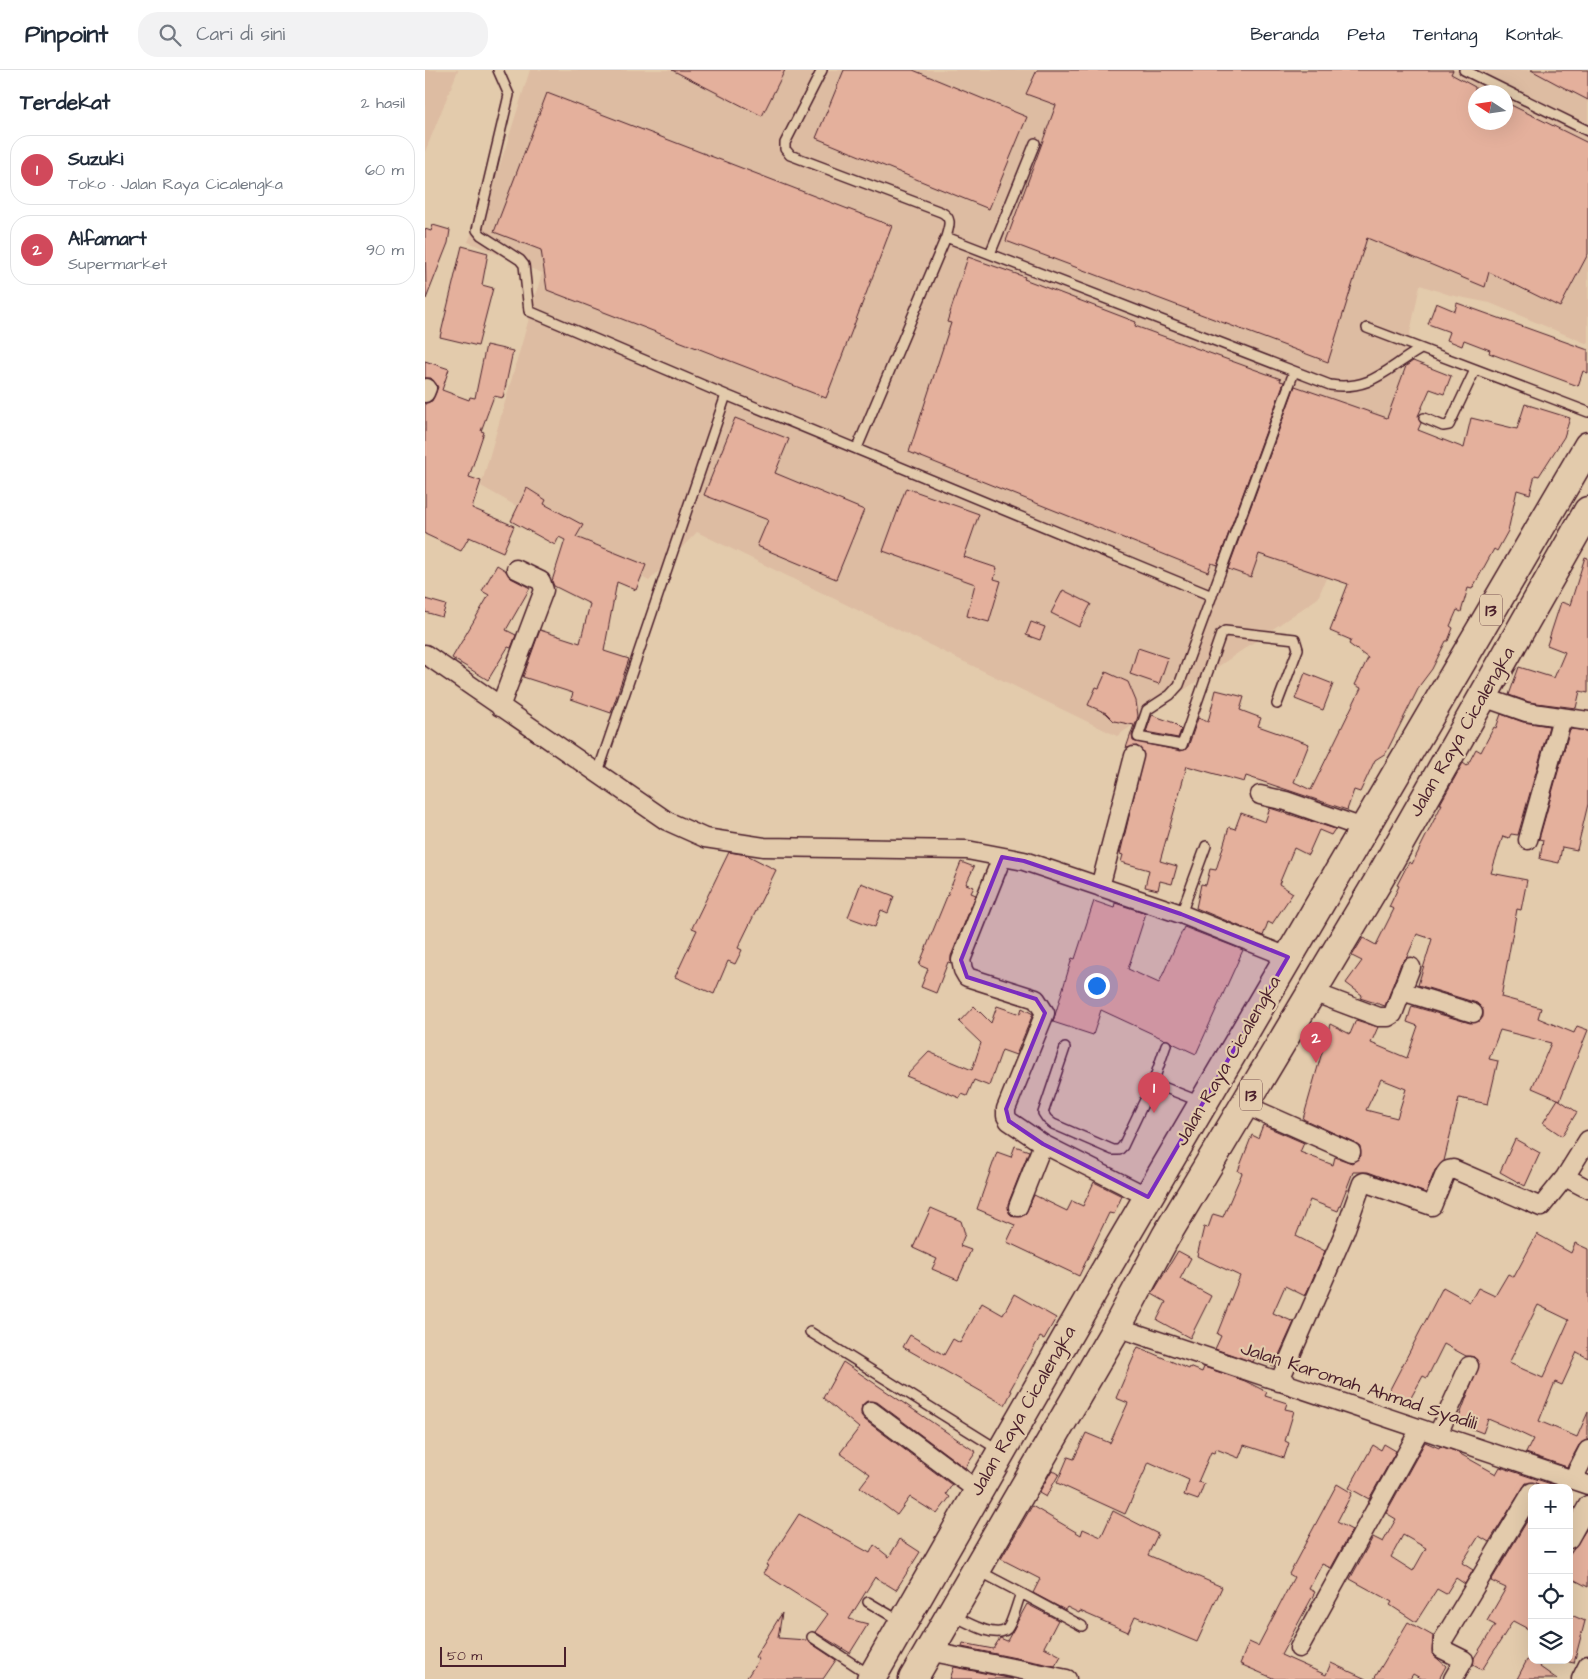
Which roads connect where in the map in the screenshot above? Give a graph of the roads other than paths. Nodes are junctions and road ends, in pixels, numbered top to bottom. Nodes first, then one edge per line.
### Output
1 (498, 70) edge
2 (822, 70) edge
3 (1464, 70) edge
4 (1588, 131) edge
5 (1035, 143) dead end
6 (946, 238) junction
7 (990, 254) junction
8 (1367, 328) dead end
9 (1419, 350) junction
10 (1475, 370) junction
11 (1294, 372) junction
12 (727, 395) junction
13 (1588, 412) edge
14 (1424, 418) dead end
15 (1588, 446) edge
16 (857, 448) junction
17 (1588, 511) edge
18 (516, 569) dead end
19 (1212, 596) junction
20 (425, 654) edge
21 (1483, 697) junction
22 (1277, 704) dead end
23 (501, 707) junction
24 (1562, 718) junction
25 (1588, 721) edge
26 (1134, 756) dead end
27 (598, 772) junction
28 (1260, 795) dead end
29 (1363, 828) junction
30 (1528, 840) dead end
31 (1205, 846) dead end
32 (1002, 857) junction
33 (1343, 862) junction
34 (1377, 883) junction
35 (1100, 887) junction
36 (1181, 914) junction
37 (1288, 958) junction
38 (1411, 967) dead end
39 (1310, 991) junction
40 (1401, 991) junction
41 (1473, 1013) dead end
42 (1166, 1045) dead end
43 (1065, 1048) dead end
44 (1153, 1083) junction
45 (1203, 1103) junction
46 (1245, 1105) junction
47 (1588, 1140) edge
48 (1043, 1144) junction
49 (1351, 1152) dead end
50 (1565, 1177) junction
51 (1588, 1189) edge
52 (1149, 1197) junction
53 (1018, 1207) dead end
54 (1117, 1327) junction
55 (810, 1332) dead end
56 (1469, 1366) dead end
57 (1279, 1382) junction
58 (871, 1411) dead end
59 (1420, 1429) junction
60 (1438, 1434) junction
61 (1588, 1450) edge
62 (1000, 1451) junction
63 (1545, 1470) junction
64 (1581, 1482) edge
65 (1536, 1484) edge
66 (977, 1490) junction
67 (1528, 1499) edge
68 (1588, 1505) edge
69 (1573, 1532) edge
70 (977, 1570) junction
71 (1021, 1593) junction
72 (868, 1602) dead end
73 (950, 1613) junction
74 (903, 1622) junction
75 (1082, 1626) dead end
76 (812, 1638) dead end
77 (1299, 1648) dead end
78 (928, 1651) junction
79 (1588, 1665) edge
80 (871, 1678) edge
81 (913, 1679) edge
82 (1067, 1679) edge
83 (1453, 1679) edge
84 (1581, 1679) edge

1 - 12 lane
2 - 6 lane
3 - 4 lane
5 - 7 lane
6 - 7 lane
6 - 16 lane
7 - 11 lane
8 - 9 lane
9 - 10 lane
9 - 11 lane
10 - 13 lane
10 - 14 lane
11 - 19 lane
12 - 16 lane
12 - 27 lane
15 - 29 highway, Jalan Raya Cicalengka / 13
16 - 19 lane
17 - 21 highway, Jalan Raya Cicalengka / 13
18 - 23 street
19 - 22 lane
20 - 23 street
21 - 24 street
21 - 34 highway, Jalan Raya Cicalengka / 13
23 - 27 street
24 - 25 street
24 - 30 street
26 - 35 street
27 - 32 street
28 - 29 street
29 - 33 highway, Jalan Raya Cicalengka / 13
31 - 36 lane
32 - 35 street
32 - 48 street
33 - 34 highway
33 - 37 highway, Jalan Raya Cicalengka / 13
34 - 39 highway, Jalan Raya Cicalengka / 13
35 - 36 street
36 - 37 street
37 - 45 highway, Jalan Raya Cicalengka / 13
38 - 40 street
39 - 40 street
39 - 46 highway, Jalan Raya Cicalengka / 13
40 - 41 street
42 - 44 lane
43 - 44 lane
44 - 45 lane
45 - 52 highway, Jalan Raya Cicalengka / 13
46 - 49 street
46 - 54 highway, Jalan Raya Cicalengka / 13
47 - 50 street
48 - 52 street
48 - 53 street
50 - 51 street
50 - 57 street
52 - 62 highway, Jalan Raya Cicalengka / 13
54 - 57 street, Jalan Karomah Ahmad Syadili
54 - 70 highway, Jalan Raya Cicalengka / 13
55 - 62 lane
56 - 60 street
57 - 59 street, Jalan Karomah Ahmad Syadili
58 - 66 street
59 - 60 street, Jalan Karomah Ahmad Syadili
59 - 77 street
60 - 63 street, Jalan Karomah Ahmad Syadili
61 - 64 street
62 - 66 highway, Jalan Raya Cicalengka / 13
63 - 64 street, Jalan Karomah Ahmad Syadili
63 - 65 street
66 - 74 highway, Jalan Raya Cicalengka / 13
67 - 83 street
68 - 69 street
70 - 71 lane
70 - 73 highway, Jalan Raya Cicalengka / 13
71 - 73 lane
71 - 75 lane
72 - 74 lane
73 - 78 highway, Jalan Raya Cicalengka / 13
74 - 80 highway, Jalan Raya Cicalengka / 13
76 - 80 lane
78 - 81 highway, Jalan Raya Cicalengka / 13
78 - 82 street
79 - 84 street

